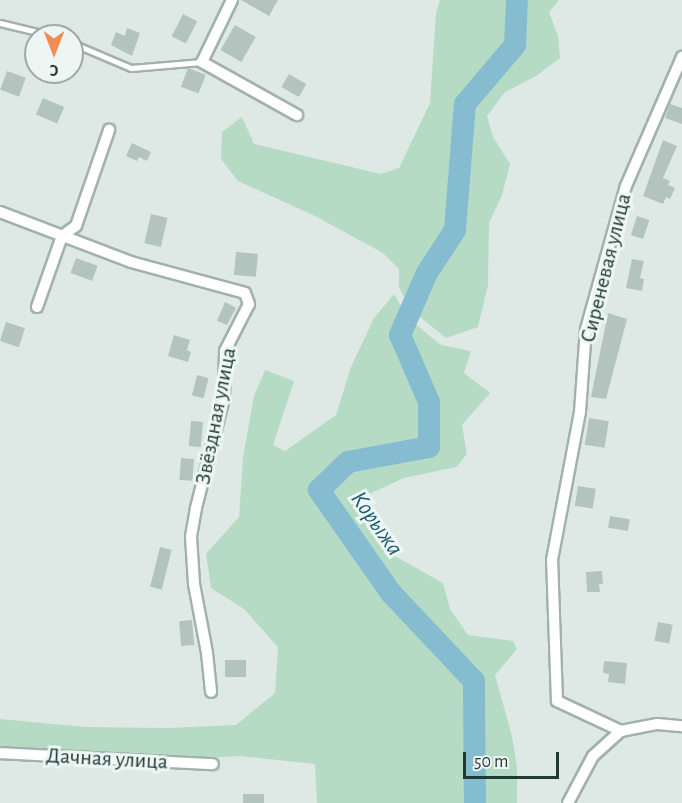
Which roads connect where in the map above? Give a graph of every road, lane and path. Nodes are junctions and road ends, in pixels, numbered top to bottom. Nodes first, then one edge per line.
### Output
1 (232, 0) edge
2 (0, 22) edge
3 (24, 28) edge
4 (84, 49) edge
5 (682, 57) edge
6 (202, 62) junction
7 (297, 115) dead end
8 (109, 130) dead end
9 (0, 212) edge
10 (62, 236) junction
11 (37, 307) dead end
12 (211, 692) dead end
13 (682, 726) edge
14 (621, 731) junction
15 (0, 753) edge
16 (213, 764) dead end
17 (568, 803) edge

1 - 6 street
2 - 3 lane
4 - 6 lane
5 - 14 street, Сиреневая улица
6 - 7 street
8 - 10 street
9 - 10 street, Звёздная улица
10 - 11 street
10 - 12 street, Звёздная улица
13 - 14 street
14 - 17 street
15 - 16 street, Дачная улица

